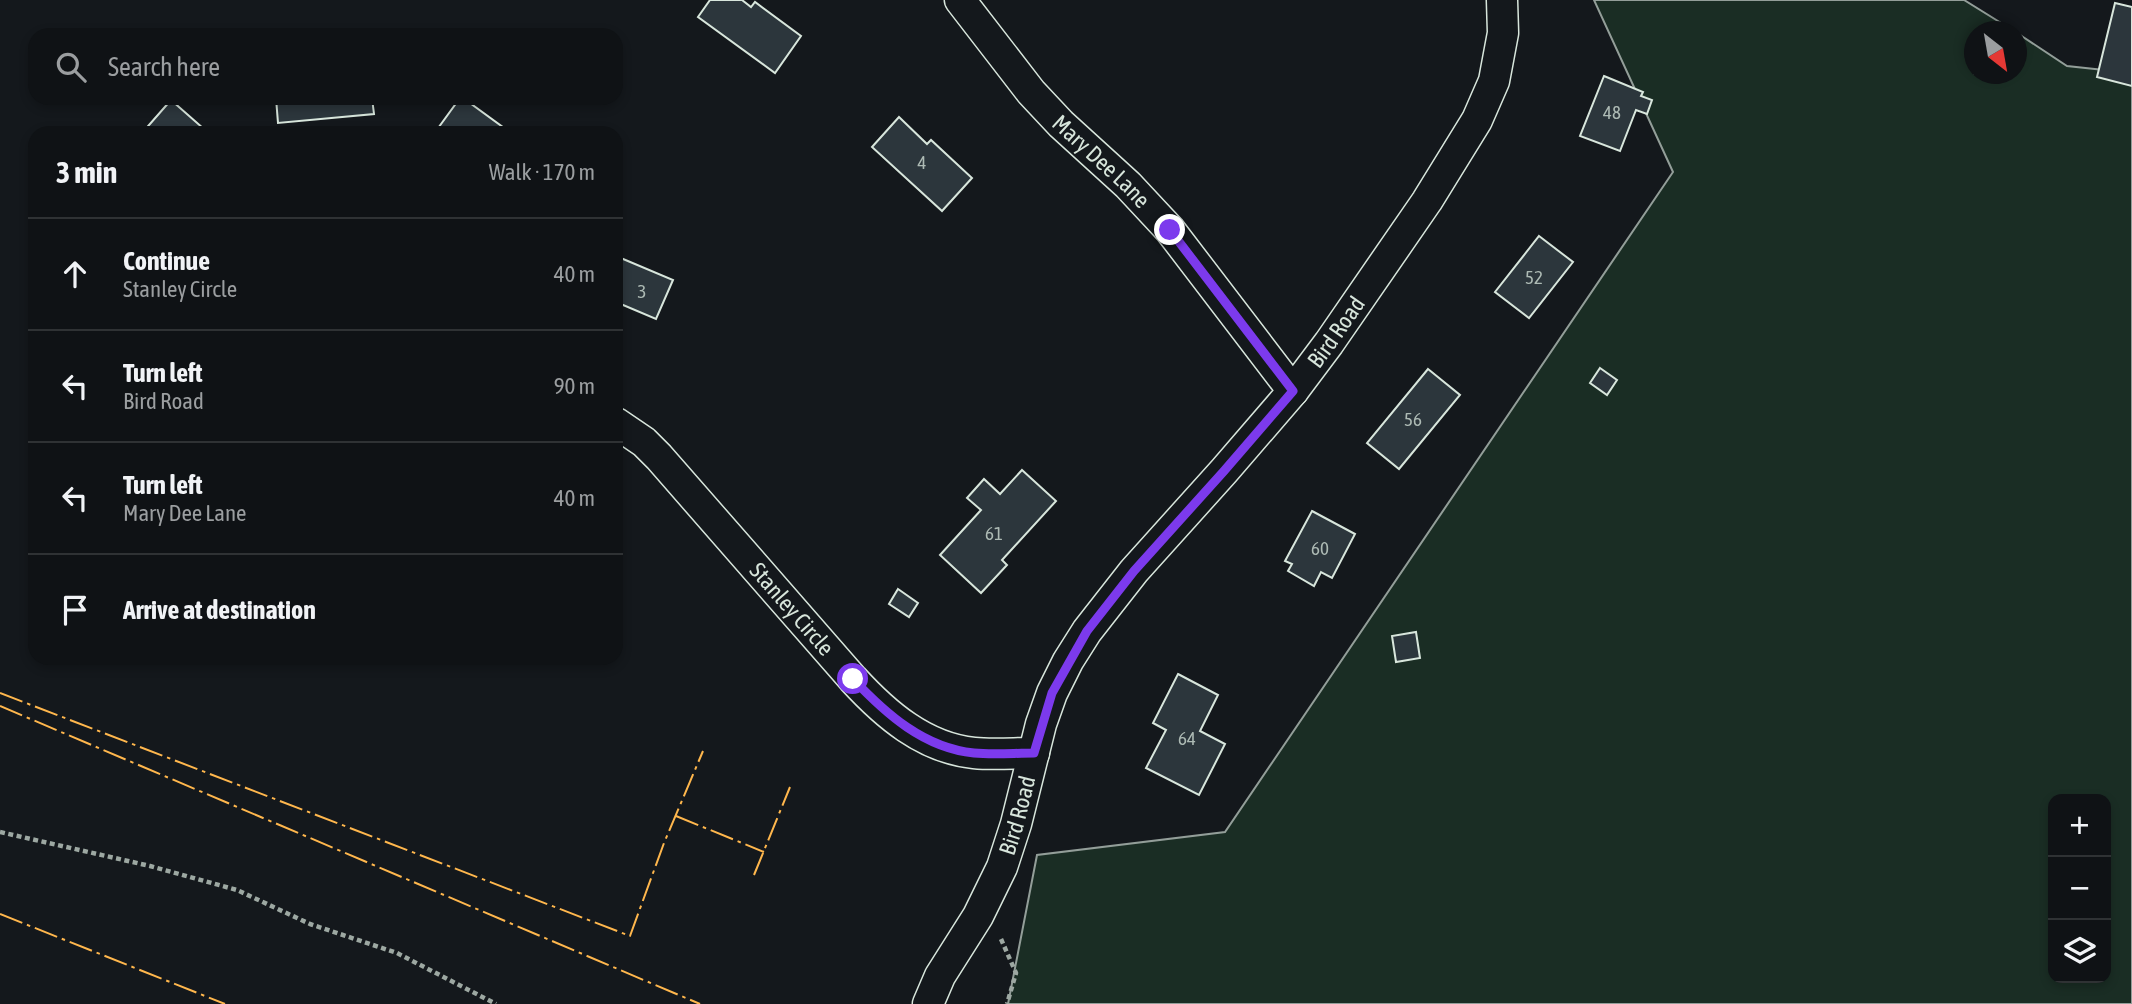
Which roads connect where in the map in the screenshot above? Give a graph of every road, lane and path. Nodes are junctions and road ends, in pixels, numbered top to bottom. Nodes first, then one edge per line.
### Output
1 (960, 0) edge
2 (1502, 0) edge
3 (1293, 391) junction
4 (623, 428) edge
5 (1034, 753) junction
6 (0, 832) edge
7 (978, 916) junction
8 (496, 1004) edge
9 (928, 1004) edge
10 (1007, 1004) edge

1 - 3 street, Mary Dee Lane
2 - 3 street, Bird Road
3 - 5 street, Bird Road
4 - 5 street, Stanley Circle
5 - 7 street, Bird Road
6 - 8 path
7 - 9 street, Bird Road
7 - 10 path

